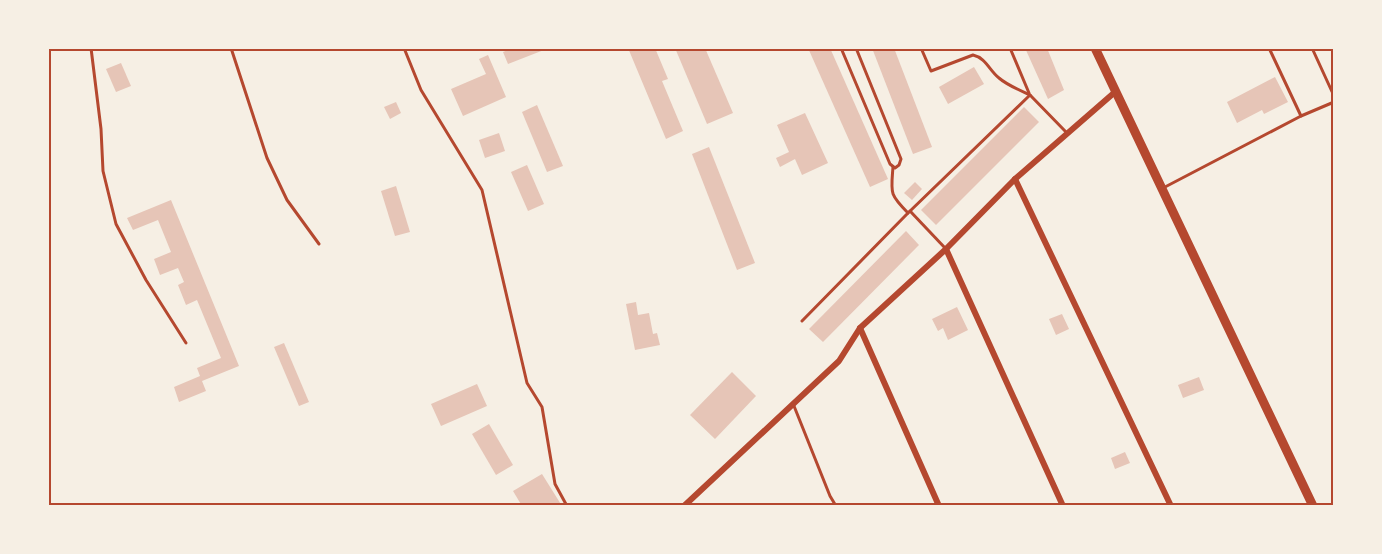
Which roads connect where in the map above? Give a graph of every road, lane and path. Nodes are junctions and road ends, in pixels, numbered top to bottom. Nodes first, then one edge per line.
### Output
1 (91, 48) edge
2 (231, 48) edge
3 (404, 48) edge
4 (841, 48) edge
5 (856, 48) edge
6 (921, 48) edge
7 (1010, 48) edge
8 (1095, 48) edge
9 (1269, 48) edge
10 (1312, 48) edge
11 (1115, 92) junction
12 (1029, 95) junction
13 (1334, 96) edge
14 (1334, 102) edge
15 (1301, 116) junction
16 (1068, 134) junction
17 (893, 167) junction
18 (1015, 179) junction
19 (1162, 189) junction
20 (909, 212) junction
21 (319, 244) dead end
22 (946, 249) junction
23 (802, 321) dead end
24 (860, 328) junction
25 (186, 343) dead end
26 (793, 404) junction
27 (567, 506) edge
28 (684, 506) edge
29 (836, 506) edge
30 (939, 506) edge
31 (1064, 506) edge
32 (1171, 506) edge
33 (1313, 506) edge

1 - 25 lane
2 - 21 lane
3 - 27 lane
4 - 17 lane
5 - 17 lane
6 - 12 lane
7 - 12 lane
8 - 11 main road
9 - 15 lane
10 - 13 lane
11 - 16 street
11 - 19 main road
12 - 16 lane
12 - 20 lane
14 - 15 lane
15 - 19 lane
16 - 18 street
17 - 20 lane
18 - 22 street
18 - 32 street
19 - 33 main road
20 - 22 lane
20 - 23 lane
22 - 24 street
22 - 31 street
24 - 26 street
24 - 30 street
26 - 28 street
26 - 29 lane

